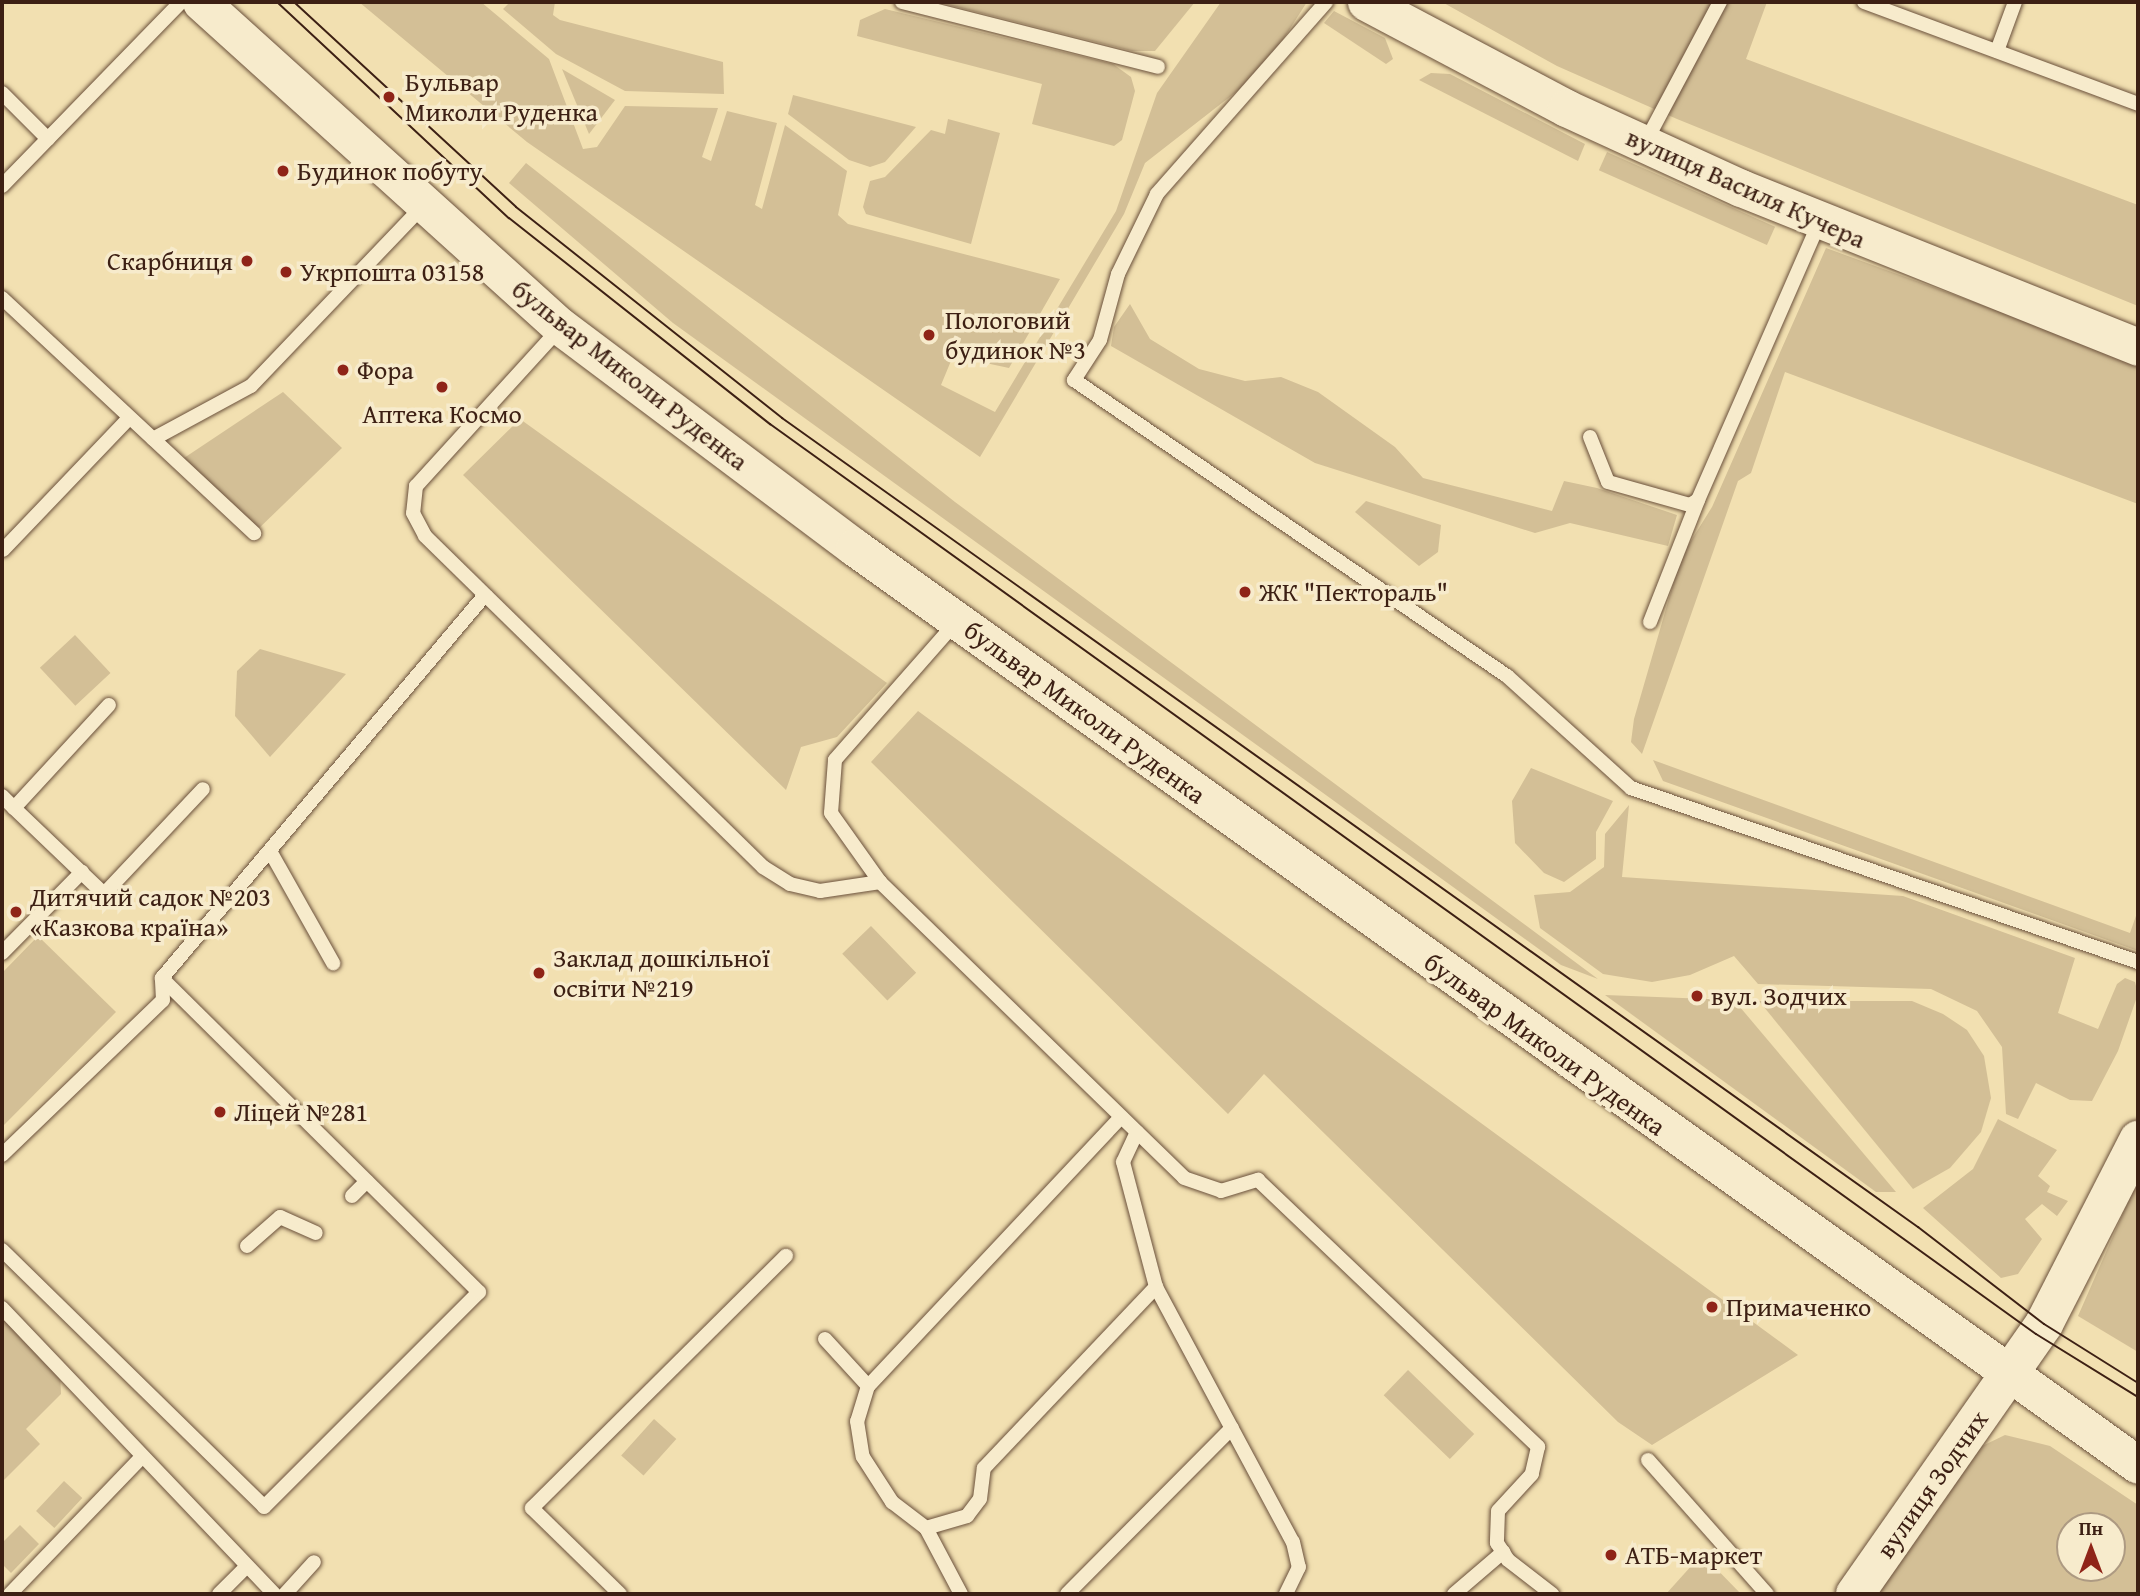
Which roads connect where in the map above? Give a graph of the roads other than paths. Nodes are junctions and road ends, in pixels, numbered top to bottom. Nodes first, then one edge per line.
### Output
1 (181, 2) edge
2 (201, 2) edge
3 (902, 2) edge
4 (1326, 2) edge
5 (1366, 2) edge
6 (1720, 2) edge
7 (1864, 2) edge
8 (2015, 2) edge
9 (1997, 51) junction
10 (1158, 66) dead end
11 (4, 97) edge
12 (2138, 104) edge
13 (48, 139) junction
14 (1643, 143) junction
15 (2, 186) edge
16 (422, 207) junction
17 (1819, 223) junction
18 (2, 298) edge
19 (561, 327) junction
20 (2138, 347) edge
21 (129, 418) junction
22 (1590, 437) dead end
23 (153, 439) junction
24 (1698, 500) junction
25 (254, 533) dead end
26 (2, 550) edge
27 (485, 595) junction
28 (958, 620) junction
29 (1650, 622) dead end
30 (109, 705) dead end
31 (203, 789) dead end
32 (2, 796) edge
33 (14, 808) junction
34 (270, 851) junction
35 (82, 872) junction
36 (880, 882) junction
37 (2, 953) edge
38 (2138, 962) edge
39 (334, 963) dead end
40 (162, 978) junction
41 (1121, 1117) junction
42 (1137, 1132) junction
43 (2138, 1140) edge
44 (2, 1155) edge
45 (367, 1181) junction
46 (352, 1196) dead end
47 (316, 1233) dead end
48 (247, 1246) dead end
49 (2, 1250) edge
50 (786, 1256) dead end
51 (1156, 1287) junction
52 (2, 1308) edge
53 (825, 1339) dead end
54 (2008, 1374) junction
55 (868, 1386) junction
56 (1232, 1428) junction
57 (139, 1460) junction
58 (1648, 1460) dead end
59 (2138, 1465) edge
60 (926, 1528) junction
61 (1503, 1552) junction
62 (314, 1562) dead end
63 (245, 1568) junction
64 (10, 1594) edge
65 (219, 1594) edge
66 (274, 1594) edge
67 (285, 1594) edge
68 (620, 1594) edge
69 (961, 1594) edge
70 (1067, 1594) edge
71 (1286, 1594) edge
72 (1455, 1594) edge
73 (1552, 1594) edge
74 (1767, 1594) edge
75 (1855, 1594) edge

1 - 13 lane
2 - 16 street, бульвар Миколи Руденка
3 - 10 lane
4 - 38 lane
5 - 14 street, вулиця Василя Кучера
6 - 14 lane
7 - 9 lane
8 - 9 lane
9 - 12 lane
11 - 13 lane
13 - 15 lane
14 - 17 street, вулиця Василя Кучера
16 - 19 street, бульвар Миколи Руденка
16 - 23 lane
17 - 20 street, вулиця Василя Кучера
17 - 24 lane
18 - 21 lane
19 - 27 lane
19 - 28 street, бульвар Миколи Руденка
21 - 23 lane
21 - 26 lane
22 - 24 lane
23 - 25 lane
24 - 29 lane
27 - 34 lane
27 - 36 lane
28 - 36 lane
28 - 54 street, бульвар Миколи Руденка
30 - 33 lane
31 - 35 lane
32 - 33 lane
33 - 35 lane
34 - 39 lane
34 - 40 lane
35 - 37 lane
36 - 41 lane
40 - 44 lane
40 - 45 lane
41 - 42 lane
41 - 55 lane
42 - 51 lane
42 - 61 lane
43 - 54 main road, вулиця Зодчих
45 - 46 lane
45 - 49 lane
47 - 48 lane
50 - 68 lane
51 - 56 lane
51 - 60 lane
52 - 57 lane
53 - 55 lane
54 - 59 street, бульвар Миколи Руденка
54 - 75 main road, вулиця Зодчих
55 - 60 lane
56 - 70 lane
56 - 71 lane
57 - 63 lane
57 - 64 lane
58 - 74 lane
60 - 69 lane
61 - 72 lane
61 - 73 lane
62 - 67 lane
63 - 65 lane
63 - 66 lane

